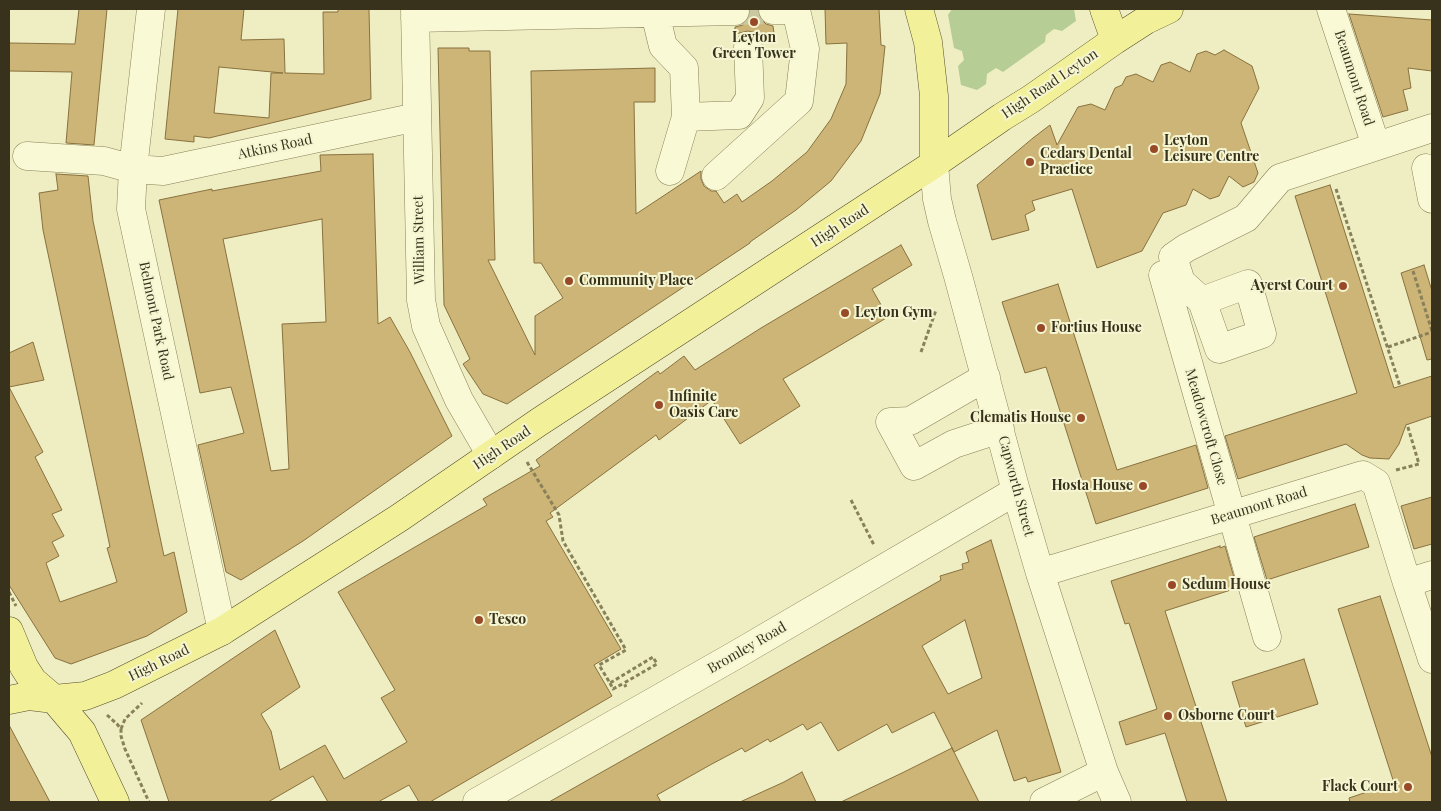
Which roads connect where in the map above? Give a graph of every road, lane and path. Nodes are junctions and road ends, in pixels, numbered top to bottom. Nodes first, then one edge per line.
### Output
1 (151, 9) edge
2 (919, 9) edge
3 (1104, 9) edge
4 (1169, 9) edge
5 (1331, 9) edge
6 (773, 10) dead end
7 (723, 11) dead end
8 (415, 13) edge
9 (655, 13) junction
10 (1115, 40) junction
11 (748, 47) dead end
12 (417, 117) junction
13 (686, 117) junction
14 (1432, 128) edge
15 (1376, 146) junction
16 (27, 156) dead end
17 (934, 164) junction
18 (1426, 168) dead end
19 (133, 169) junction
20 (670, 171) dead end
21 (716, 176) dead end
22 (1336, 189) dead end
23 (1432, 199) edge
24 (1413, 271) dead end
25 (1163, 275) dead end
26 (1202, 301) dead end
27 (936, 310) dead end
28 (1432, 332) edge
29 (1388, 346) junction
30 (921, 352) dead end
31 (986, 378) junction
32 (1400, 386) dead end
33 (1408, 424) dead end
34 (1000, 429) junction
35 (514, 440) junction
36 (491, 455) junction
37 (1376, 482) junction
38 (1016, 491) junction
39 (851, 500) dead end
40 (1232, 515) junction
41 (886, 567) junction
42 (1040, 573) junction
43 (1420, 579) edge
44 (9, 631) edge
45 (222, 631) junction
46 (1266, 638) dead end
47 (1432, 659) edge
48 (610, 683) junction
49 (624, 683) junction
50 (54, 699) junction
51 (9, 700) edge
52 (639, 709) junction
53 (112, 720) dead end
54 (123, 723) dead end
55 (120, 730) junction
56 (116, 734) dead end
57 (1104, 772) junction
58 (115, 802) edge
59 (149, 802) edge
60 (477, 802) edge
61 (1044, 802) edge
62 (1116, 802) edge

1 - 19 street, Belmont Park Road
2 - 17 main road
3 - 10 main road
4 - 10 main road, High Road Leyton
5 - 15 street, Beaumont Road
6 - 21 street
7 - 9 street
8 - 9 street
8 - 12 street, William Street
9 - 13 street
10 - 17 main road, High Road Leyton
11 - 13 street
12 - 19 street, Atkins Road
12 - 36 street, William Street
13 - 20 street
14 - 15 street
15 - 26 street
16 - 19 street, Atkins Road
17 - 31 street, Capworth Street
17 - 35 main road, High Road
18 - 23 street
19 - 45 street, Belmont Park Road
22 - 29 path
24 - 28 path
25 - 40 street, Meadowcroft Close
27 - 30 path
28 - 29 path
29 - 32 path
31 - 34 street, Capworth Street
31 - 34 street
33 - 37 path
34 - 38 street, Capworth Street
35 - 36 main road, High Road
35 - 48 path
36 - 45 main road, High Road
37 - 40 street, Beaumont Road
37 - 43 street
38 - 41 street, Bromley Road
38 - 42 street, Capworth Street
39 - 41 path
40 - 42 street, Beaumont Road
40 - 46 street, Meadowcroft Close
41 - 52 street, Bromley Road
42 - 57 street, Capworth Street
43 - 47 street
44 - 50 main road
45 - 50 main road, High Road
48 - 49 path
48 - 49 path
49 - 52 path
50 - 51 main road, High Road
50 - 58 main road
52 - 60 street, Bromley Road
53 - 55 path
54 - 55 path
55 - 56 path
55 - 59 path
57 - 61 street
57 - 62 street, Capworth Street

